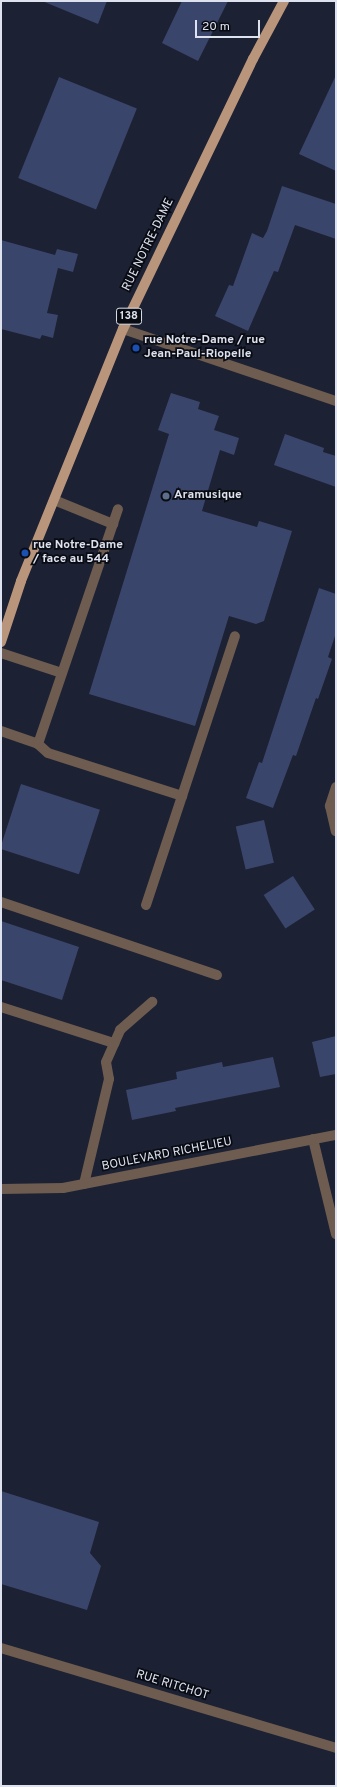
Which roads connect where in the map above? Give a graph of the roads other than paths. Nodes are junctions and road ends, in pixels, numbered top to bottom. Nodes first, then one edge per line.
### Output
1 (284, 1) edge
2 (123, 329) junction
3 (336, 401) edge
4 (54, 500) junction
5 (118, 508) dead end
6 (113, 524) junction
7 (234, 636) dead end
8 (1, 642) edge
9 (1, 653) edge
10 (62, 673) junction
11 (1, 731) edge
12 (38, 744) junction
13 (336, 788) edge
14 (182, 796) junction
15 (336, 831) edge
16 (1, 902) edge
17 (146, 905) dead end
18 (217, 975) dead end
19 (152, 1002) dead end
20 (1, 1007) edge
21 (114, 1043) junction
22 (336, 1135) edge
23 (313, 1139) junction
24 (84, 1184) junction
25 (1, 1189) edge
26 (336, 1234) edge
27 (1, 1648) edge
28 (336, 1748) edge

1 - 2 main road, RUE NOTRE-DAME / 138
2 - 3 street
2 - 4 main road, RUE NOTRE-DAME / 138
4 - 6 street
4 - 8 main road, RUE NOTRE-DAME / 138
5 - 6 street
6 - 10 street
7 - 14 street
9 - 10 street
10 - 12 street
11 - 12 street
12 - 14 street
13 - 15 street
14 - 17 street
16 - 18 street
19 - 21 street
20 - 21 street
21 - 24 street
22 - 23 street, BOULEVARD RICHELIEU
23 - 24 street, BOULEVARD RICHELIEU
23 - 26 street
24 - 25 street, BOULEVARD RICHELIEU
27 - 28 street, RUE RITCHOT

